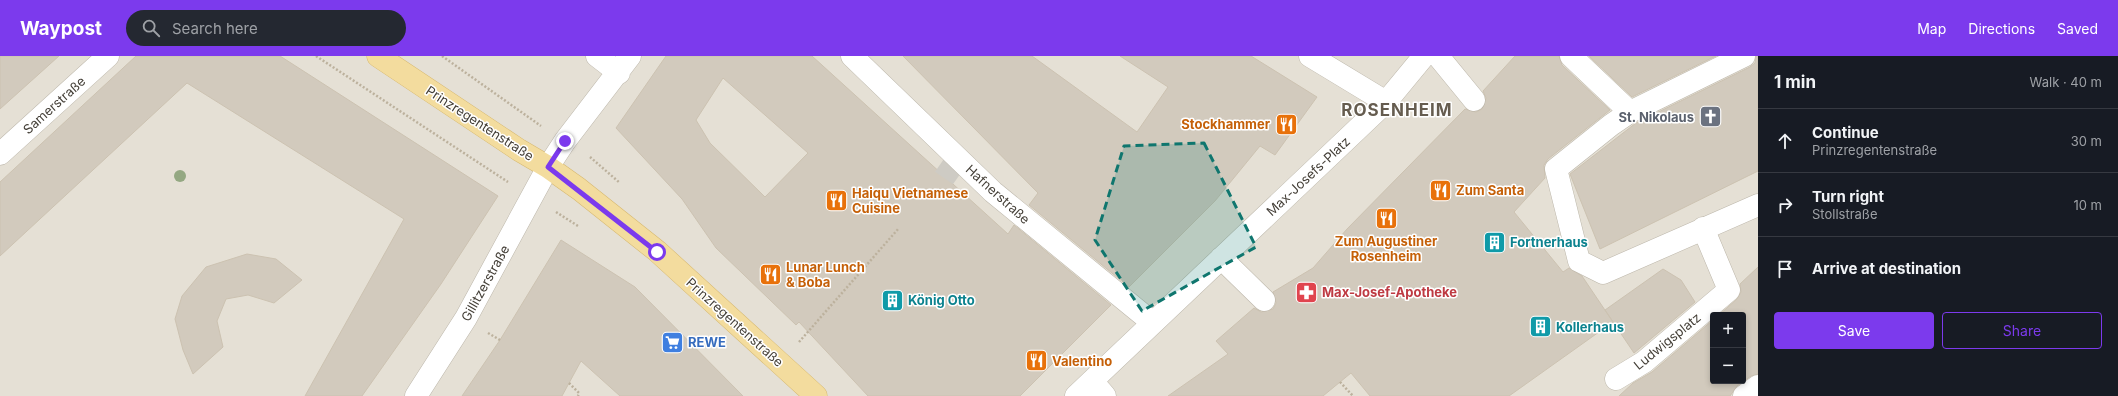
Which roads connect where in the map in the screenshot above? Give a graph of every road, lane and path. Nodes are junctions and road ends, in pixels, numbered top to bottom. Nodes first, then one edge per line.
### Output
1 (108, 56) edge
2 (316, 56) edge
3 (378, 56) edge
4 (442, 56) edge
5 (597, 56) edge
6 (852, 56) edge
7 (1310, 56) edge
8 (1424, 56) edge
9 (1438, 56) edge
10 (1571, 56) edge
11 (1744, 56) edge
12 (625, 64) edge
13 (1474, 100) dead end
14 (1386, 102) junction
15 (1630, 112) junction
16 (542, 127) dead end
17 (0, 154) edge
18 (548, 167) junction
19 (508, 182) dead end
20 (1758, 205) edge
21 (899, 228) dead end
22 (1703, 228) junction
23 (1221, 258) junction
24 (1264, 300) dead end
25 (1153, 323) junction
26 (795, 347) dead end
27 (1616, 379) dead end
28 (1340, 382) dead end
29 (569, 383) dead end
30 (1758, 386) edge
31 (1099, 388) edge
32 (416, 396) edge
33 (578, 396) edge
34 (816, 396) edge
35 (1076, 396) edge
36 (1353, 396) edge
37 (1744, 396) edge

1 - 17 street, Samerstraße
2 - 19 path
3 - 18 main road, Prinzregentenstraße
4 - 16 path
5 - 12 street
6 - 25 street, Hafnerstraße
7 - 14 street
8 - 14 street, Max-Josefs-Platz
9 - 13 street
10 - 15 street
11 - 15 street
12 - 18 street, Gillitzerstraße
14 - 23 street, Max-Josefs-Platz
15 - 22 street
18 - 32 street, Gillitzerstraße
18 - 34 main road, Prinzregentenstraße
20 - 22 street
21 - 26 path
22 - 27 street, Ludwigsplatz
23 - 24 street
23 - 25 street, Max-Josefs-Platz
25 - 31 street, Max-Josefs-Platz
28 - 36 path
29 - 33 path
30 - 37 street
31 - 35 street, Max-Josefs-Platz

